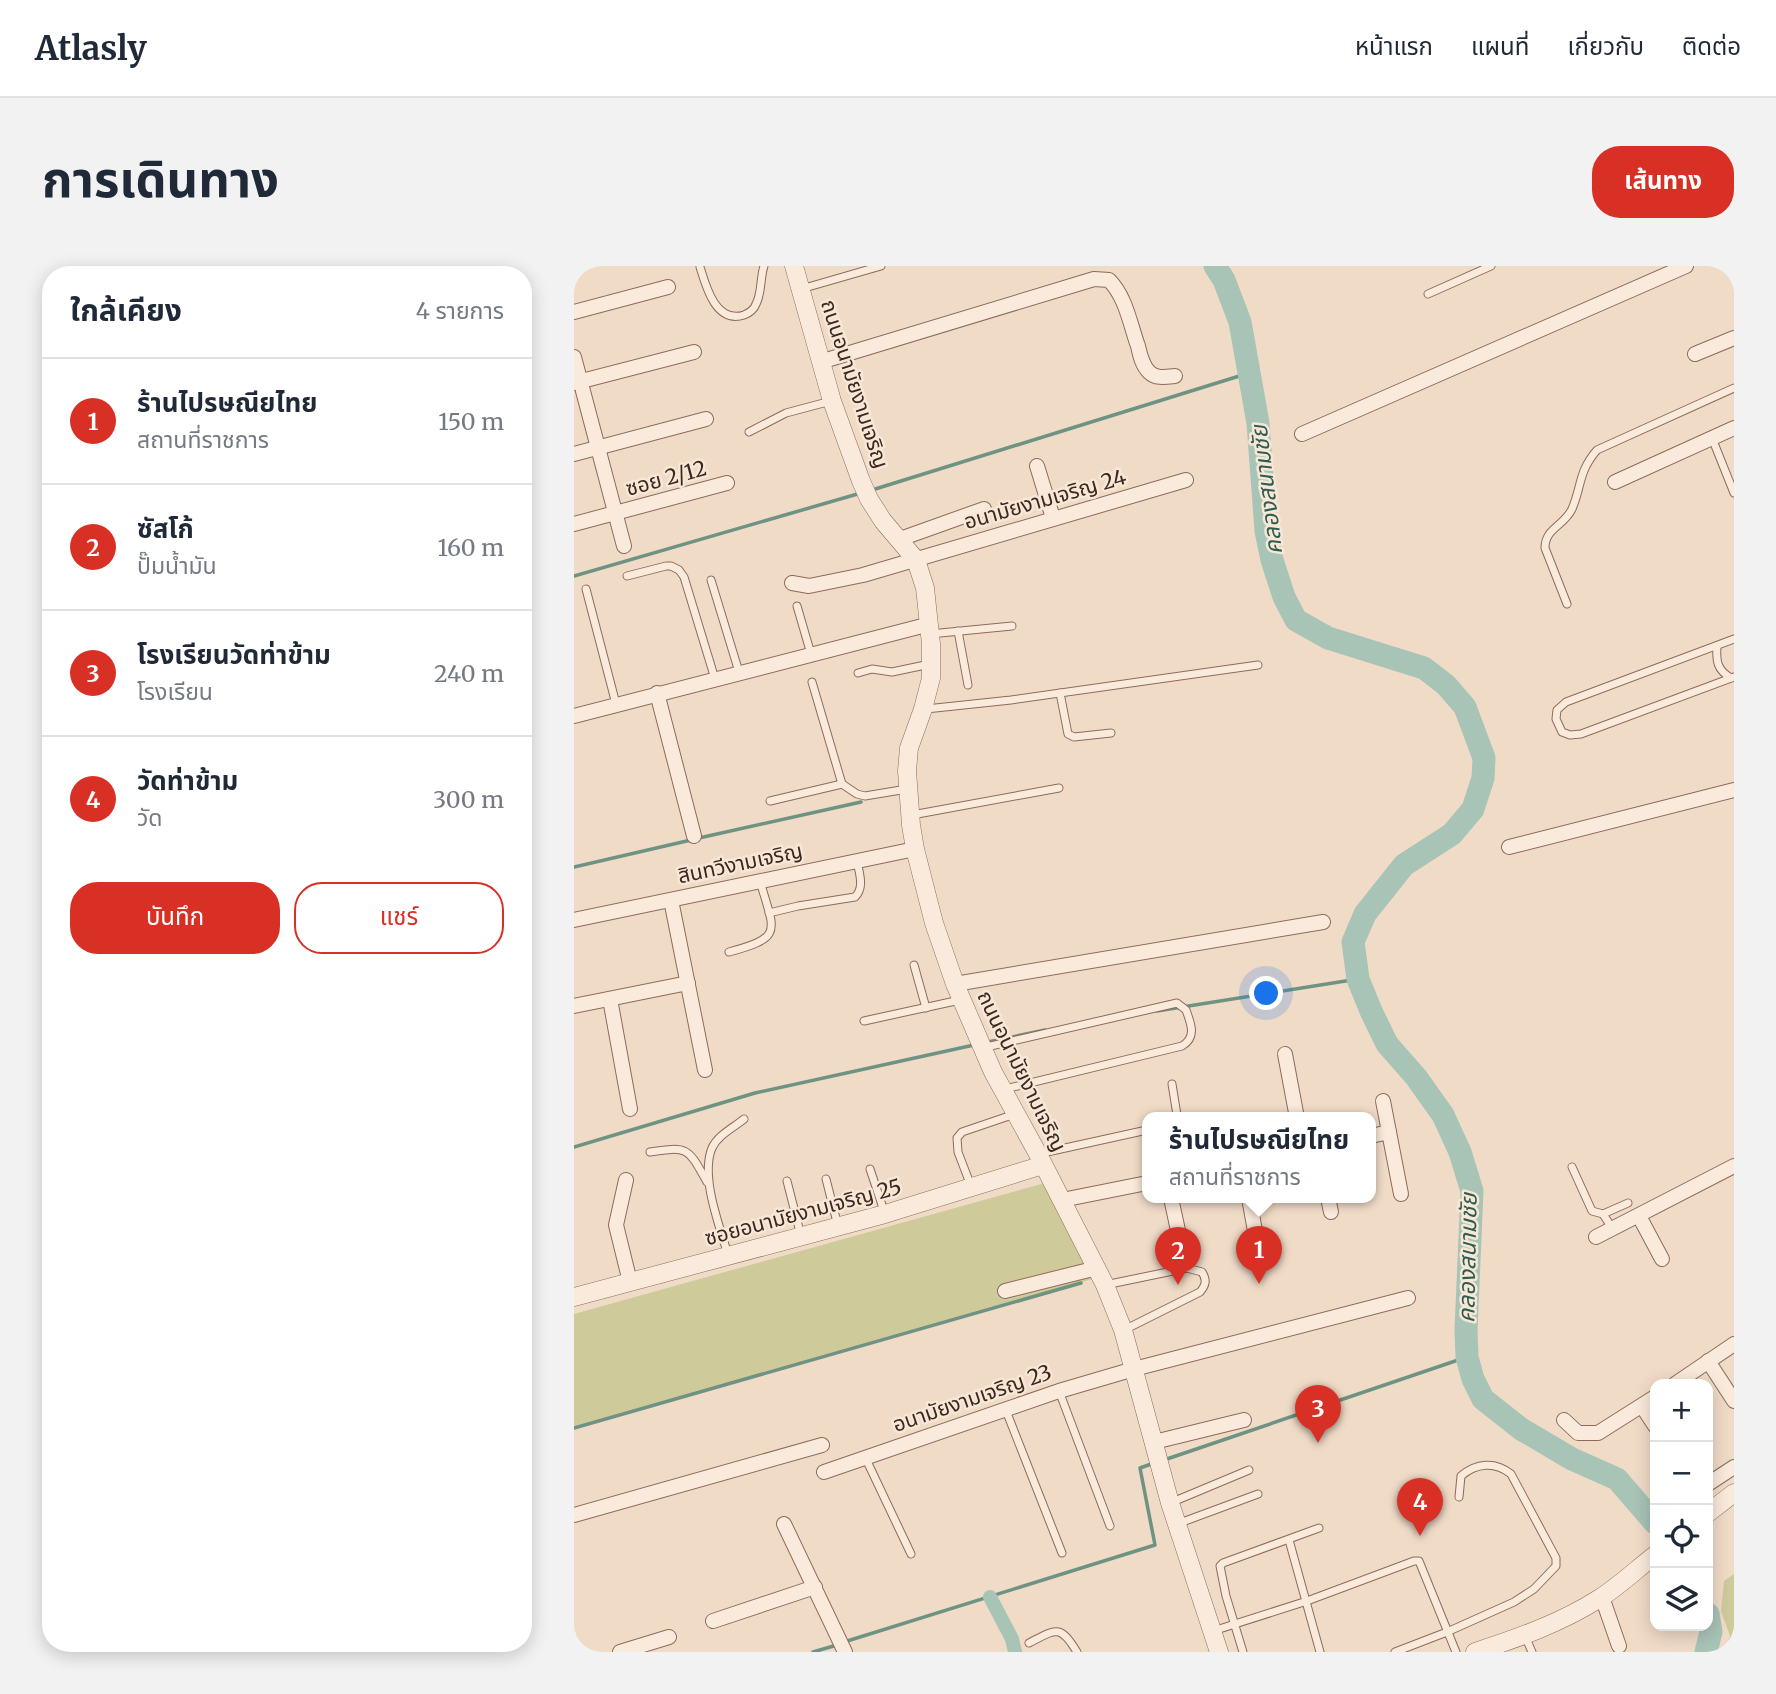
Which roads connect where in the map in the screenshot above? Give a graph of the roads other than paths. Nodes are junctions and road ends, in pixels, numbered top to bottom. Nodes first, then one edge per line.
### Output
1 (764, 266) edge
2 (794, 266) edge
3 (881, 266) edge
4 (1490, 266) edge
5 (1686, 266) edge
6 (700, 267) edge
7 (668, 287) dead end
8 (801, 289) junction
9 (1428, 294) dead end
10 (574, 312) edge
11 (1734, 338) edge
12 (694, 352) dead end
13 (1695, 354) dead end
14 (574, 357) edge
15 (820, 362) junction
16 (1175, 376) dead end
17 (577, 382) edge
18 (1734, 388) edge
19 (832, 401) junction
20 (706, 419) dead end
21 (1734, 428) edge
22 (749, 432) dead end
23 (1302, 434) dead end
24 (1712, 438) junction
25 (598, 447) junction
26 (574, 454) edge
27 (1037, 466) dead end
28 (1186, 480) dead end
29 (1615, 482) dead end
30 (727, 483) dead end
31 (1734, 493) edge
32 (984, 509) dead end
33 (615, 513) junction
34 (1053, 518) junction
35 (574, 524) edge
36 (900, 539) junction
37 (624, 546) dead end
38 (916, 560) junction
39 (627, 576) dead end
40 (711, 580) dead end
41 (792, 583) dead end
42 (586, 589) dead end
43 (1567, 604) dead end
44 (797, 606) dead end
45 (1012, 626) dead end
46 (930, 629) junction
47 (958, 631) junction
48 (1734, 639) edge
49 (1717, 646) junction
50 (811, 654) junction
51 (931, 664) junction
52 (1258, 665) dead end
53 (738, 672) junction
54 (858, 673) dead end
55 (1732, 678) edge
56 (715, 679) junction
57 (812, 682) dead end
58 (968, 685) dead end
59 (657, 693) junction
60 (1060, 693) junction
61 (616, 704) junction
62 (923, 709) junction
63 (574, 715) edge
64 (1111, 733) dead end
65 (842, 784) junction
66 (1059, 788) dead end
67 (908, 789) junction
68 (1734, 790) edge
69 (771, 801) dead end
70 (910, 815) junction
71 (694, 836) dead end
72 (1509, 847) dead end
73 (915, 849) junction
74 (856, 860) junction
75 (760, 880) junction
76 (671, 900) junction
77 (769, 913) junction
78 (574, 920) edge
79 (1323, 922) dead end
80 (729, 952) dead end
81 (914, 965) dead end
82 (688, 983) junction
83 (958, 992) junction
84 (610, 999) junction
85 (574, 1006) edge
86 (926, 1008) junction
87 (864, 1021) dead end
88 (981, 1048) junction
89 (1285, 1054) dead end
90 (705, 1070) dead end
91 (1172, 1084) dead end
92 (1002, 1089) junction
93 (1383, 1101) dead end
94 (630, 1109) dead end
95 (1177, 1112) edge
96 (1296, 1112) edge
97 (1016, 1113) junction
98 (744, 1119) dead end
99 (1142, 1131) edge
100 (1389, 1132) junction
101 (1376, 1135) edge
102 (650, 1152) dead end
103 (1041, 1159) junction
104 (1734, 1166) edge
105 (1572, 1167) dead end
106 (870, 1169) dead end
107 (826, 1179) dead end
108 (626, 1180) dead end
109 (787, 1181) dead end
110 (1142, 1184) edge
111 (710, 1188) junction
112 (972, 1188) junction
113 (1401, 1194) dead end
114 (1062, 1200) junction
115 (1172, 1203) edge
116 (1250, 1203) edge
117 (1628, 1203) dead end
118 (885, 1214) junction
119 (1603, 1214) junction
120 (1639, 1216) junction
121 (838, 1227) junction
122 (1612, 1229) junction
123 (1255, 1231) dead end
124 (801, 1237) junction
125 (1596, 1237) dead end
126 (1182, 1249) dead end
127 (728, 1256) junction
128 (1662, 1259) dead end
129 (1097, 1268) junction
130 (630, 1282) junction
131 (1105, 1285) junction
132 (1005, 1292) dead end
133 (574, 1297) edge
134 (1408, 1298) dead end
135 (1123, 1330) junction
136 (1734, 1344) edge
137 (1708, 1361) junction
138 (1134, 1369) junction
139 (1682, 1379) edge
140 (1059, 1391) junction
141 (1650, 1401) edge
142 (1734, 1401) edge
143 (1643, 1406) junction
144 (1005, 1408) junction
145 (1650, 1418) edge
146 (1244, 1420) dead end
147 (1564, 1420) dead end
148 (821, 1445) dead end
149 (1158, 1456) junction
150 (865, 1457) junction
151 (1734, 1467) edge
152 (1250, 1470) dead end
153 (824, 1472) dead end
154 (1713, 1481) edge
155 (1258, 1494) dead end
156 (1732, 1494) edge
157 (1459, 1497) dead end
158 (1170, 1503) junction
159 (1713, 1509) edge
160 (574, 1515) edge
161 (784, 1524) dead end
162 (1177, 1524) junction
163 (1110, 1526) dead end
164 (1319, 1528) dead end
165 (1289, 1541) junction
166 (1062, 1553) dead end
167 (911, 1554) dead end
168 (1650, 1559) edge
169 (814, 1587) junction
170 (1609, 1592) junction
171 (1307, 1601) junction
172 (713, 1621) dead end
173 (1236, 1623) junction
174 (1212, 1632) junction
175 (1447, 1632) junction
176 (669, 1637) dead end
177 (1029, 1643) dead end
178 (1528, 1644) edge
179 (842, 1645) edge
180 (1619, 1646) dead end
181 (620, 1652) edge
182 (1077, 1652) edge
183 (1219, 1652) edge
184 (1243, 1652) edge
185 (1320, 1652) edge
186 (1395, 1652) edge
187 (1456, 1652) edge
188 (1475, 1652) edge

1 - 6 lane
2 - 8 street, ถนนอนามัยงามเจริญ
3 - 8 lane
4 - 9 lane
5 - 23 street
7 - 10 street
8 - 15 street, ถนนอนามัยงามเจริญ
11 - 13 street
12 - 17 street
14 - 17 street
15 - 16 street
15 - 19 street, ถนนอนามัยงามเจริญ
17 - 25 street
18 - 43 lane
19 - 22 lane
19 - 36 street, ถนนอนามัยงามเจริญ
20 - 25 street
21 - 24 street
24 - 29 street
24 - 31 lane
25 - 26 street
25 - 33 street
27 - 34 street
28 - 34 street, อนามัยงามเจริญ 24
30 - 33 street, ซอย 2/12
32 - 36 street
33 - 35 street, ซอย 2/12
33 - 37 street
34 - 38 street, อนามัยงามเจริญ 24
36 - 38 street, ถนนอนามัยงามเจริญ
38 - 41 street, อนามัยงามเจริญ 24
38 - 46 street, ถนนอนามัยงามเจริญ
39 - 56 lane
40 - 53 lane
42 - 61 lane
44 - 50 lane
45 - 47 lane
46 - 47 lane
46 - 50 street
46 - 51 street, ถนนอนามัยงามเจริญ
47 - 58 lane
48 - 49 lane
49 - 55 lane
49 - 55 lane
50 - 53 street
51 - 54 lane
51 - 62 street, ถนนอนามัยงามเจริญ
52 - 60 lane
53 - 56 street
56 - 59 street
57 - 65 lane
59 - 61 street
59 - 71 street
60 - 62 lane
60 - 64 lane
61 - 63 street
62 - 67 street, ถนนอนามัยงามเจริญ
65 - 67 lane
65 - 69 lane
66 - 70 lane
67 - 70 street, ถนนอนามัยงามเจริญ
68 - 72 street
70 - 73 street, ถนนอนามัยงามเจริญ
73 - 74 street, สินทวีงามเจริญ
73 - 83 street, ถนนอนามัยงามเจริญ
74 - 75 street, สินทวีงามเจริญ
74 - 77 lane
75 - 76 street, สินทวีงามเจริญ
75 - 77 lane
76 - 78 street, สินทวีงามเจริญ
76 - 82 street
77 - 80 lane
79 - 83 street
81 - 86 lane
82 - 84 street
82 - 90 street
83 - 86 lane
83 - 88 street, ถนนอนามัยงามเจริญ
84 - 85 street
84 - 94 street
86 - 87 lane
88 - 92 street, ถนนอนามัยงามเจริญ
88 - 92 lane
89 - 96 street
91 - 95 lane
92 - 97 street, ถนนอนามัยงามเจริญ
93 - 100 street
97 - 103 street, ถนนอนามัยงามเจริญ
97 - 112 lane
98 - 111 lane
99 - 103 lane
100 - 101 street
100 - 113 street
102 - 111 lane
103 - 112 street, ซอยอนามัยงามเจริญ 25
103 - 114 street, ถนนอนามัยงามเจริญ
104 - 120 street
105 - 119 lane
106 - 118 lane
107 - 121 lane
108 - 130 street
109 - 124 lane
110 - 114 street
111 - 127 lane
112 - 118 street, ซอยอนามัยงามเจริญ 25
114 - 129 street, ถนนอนามัยงามเจริญ
115 - 126 street
116 - 123 street
117 - 119 lane
118 - 121 street, ซอยอนามัยงามเจริญ 25
119 - 122 lane
120 - 122 street
120 - 128 street
121 - 124 street, ซอยอนามัยงามเจริญ 25
122 - 125 street
124 - 127 street, ซอยอนามัยงามเจริญ 25
127 - 130 street, ซอยอนามัยงามเจริญ 25
129 - 131 street, ถนนอนามัยงามเจริญ
129 - 132 street
130 - 133 street, ซอยอนามัยงามเจริญ 25
131 - 135 street, ถนนอนามัยงามเจริญ
131 - 135 lane
134 - 138 street, อนามัยงามเจริญ 23
135 - 138 street, ถนนอนามัยงามเจริญ
136 - 137 street
137 - 139 street
137 - 142 street
138 - 140 street, อนามัยงามเจริญ 23
138 - 149 street, ถนนอนามัยงามเจริญ
140 - 144 street, อนามัยงามเจริญ 23
140 - 163 lane
141 - 143 street
143 - 145 street
143 - 147 street
144 - 150 street, อนามัยงามเจริญ 23
144 - 166 lane
146 - 149 street
148 - 160 street
149 - 158 street, ถนนอนามัยงามเจริญ
150 - 153 street, อนามัยงามเจริญ 23
150 - 167 lane
151 - 154 street
152 - 158 lane
155 - 162 lane
156 - 159 street
157 - 175 lane
158 - 162 street, ถนนอนามัยงามเจริญ
161 - 169 street
162 - 174 street, ถนนอนามัยงามเจริญ
164 - 165 lane
165 - 171 lane
165 - 173 lane
168 - 170 street
169 - 172 street
169 - 179 street
170 - 178 street
170 - 180 street
171 - 173 lane
171 - 175 lane
171 - 185 lane
173 - 174 lane
173 - 184 lane
174 - 183 street, ถนนอนามัยงามเจริญ
175 - 186 lane
175 - 187 lane
176 - 181 street
177 - 182 lane
178 - 188 street

